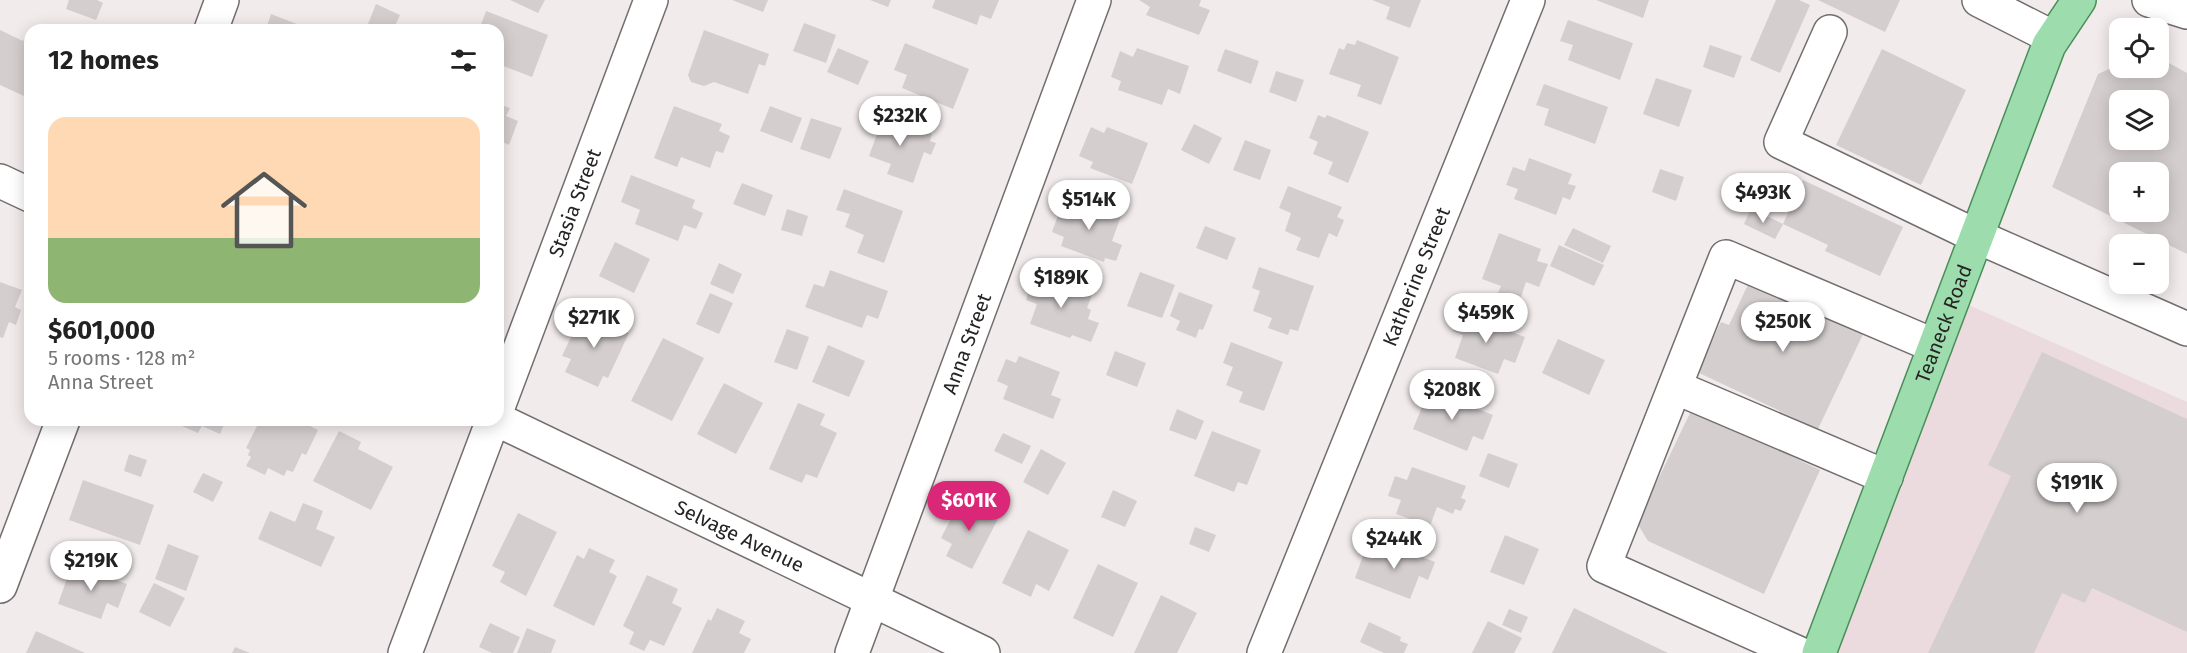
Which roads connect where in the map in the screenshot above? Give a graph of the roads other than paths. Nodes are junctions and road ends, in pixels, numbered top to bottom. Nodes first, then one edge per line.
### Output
1 (222, 0) edge
2 (651, 0) edge
3 (1094, 0) edge
4 (1528, 0) edge
5 (1979, 0) edge
6 (2079, 0) edge
7 (2149, 0) edge
8 (2187, 12) edge
9 (213, 24) edge
10 (1830, 32) dead end
11 (2052, 37) junction
12 (0, 181) edge
13 (24, 192) edge
14 (1976, 236) junction
15 (2187, 328) edge
16 (1935, 346) junction
17 (1675, 387) junction
18 (504, 391) edge
19 (504, 423) edge
20 (61, 426) edge
21 (491, 426) edge
22 (1886, 477) junction
23 (0, 586) edge
24 (872, 600) junction
25 (405, 653) edge
26 (852, 653) edge
27 (983, 653) edge
28 (1264, 653) edge
29 (1798, 653) edge
30 (1819, 653) edge

1 - 9 street
2 - 18 street, Stasia Street
3 - 24 street, Anna Street
4 - 28 street, Katherine Street
5 - 11 street
6 - 11 main road, Teaneck Road
7 - 8 street
10 - 14 street
11 - 14 main road, Teaneck Road
12 - 13 street
14 - 15 street
14 - 16 main road, Teaneck Road
16 - 17 street
16 - 22 main road, Teaneck Road
17 - 22 street
17 - 29 street
19 - 24 street, Selvage Avenue
20 - 23 street
21 - 25 street
22 - 30 main road, Teaneck Road
24 - 26 street, Anna Street
24 - 27 street, Selvage Avenue

